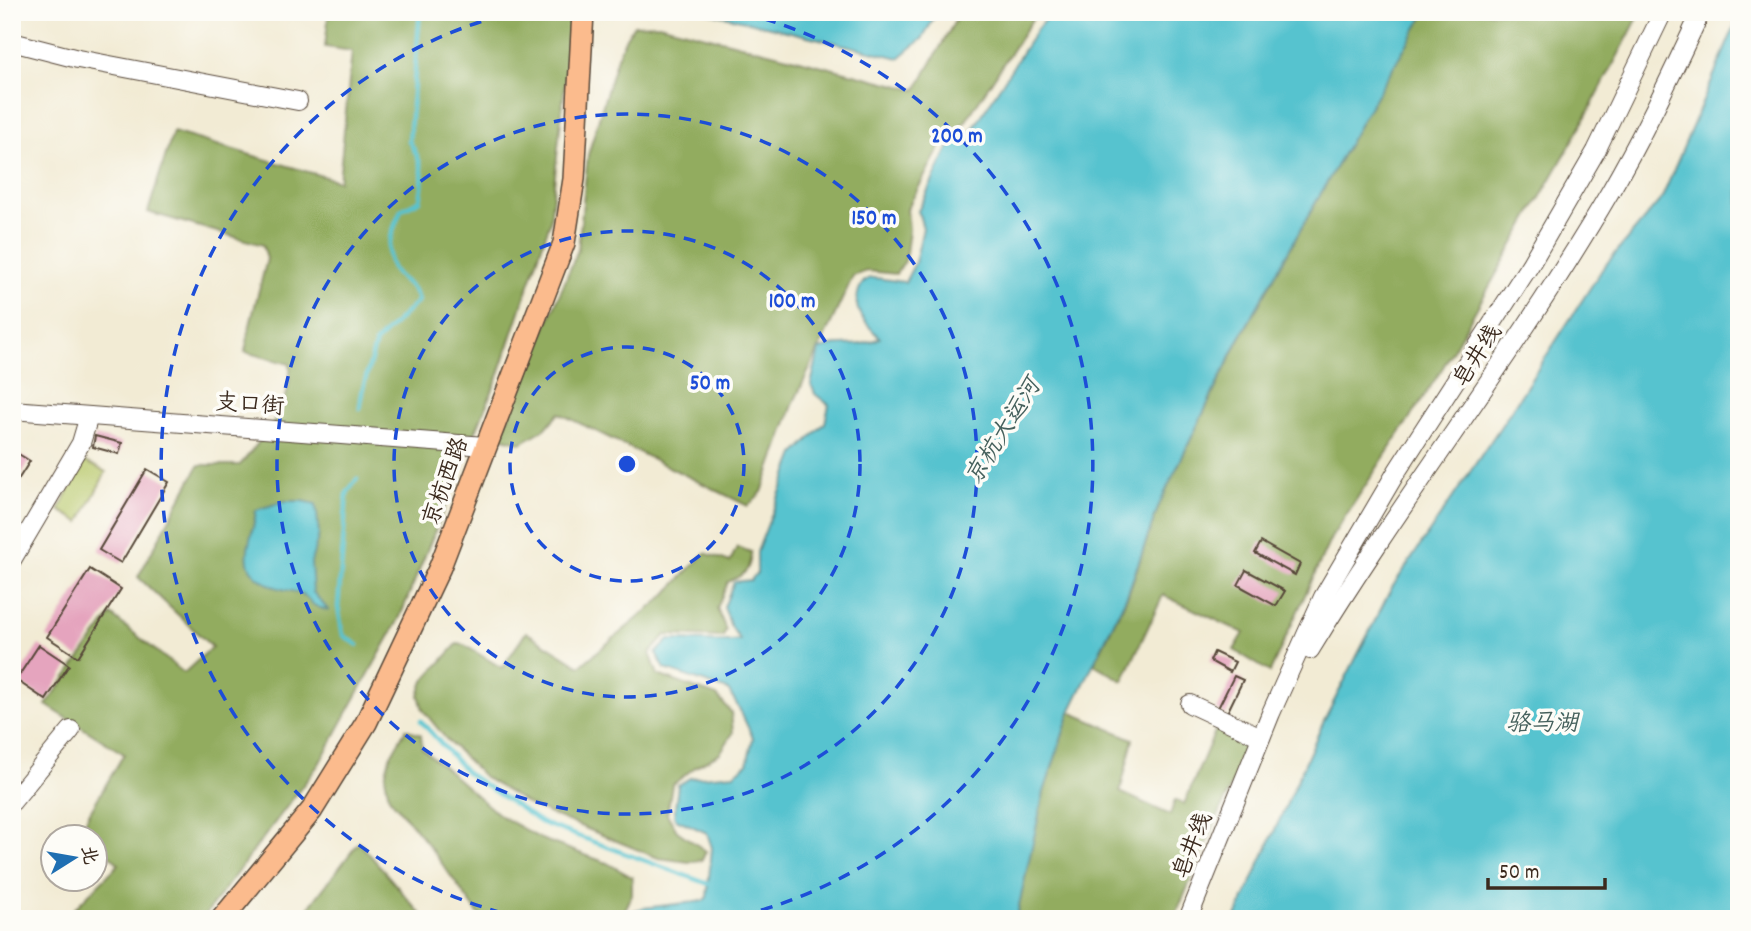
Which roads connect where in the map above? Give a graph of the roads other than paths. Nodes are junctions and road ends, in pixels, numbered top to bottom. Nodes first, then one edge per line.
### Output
1 (583, 12) edge
2 (1663, 12) edge
3 (1701, 12) edge
4 (12, 42) edge
5 (298, 102) dead end
6 (12, 410) edge
7 (89, 416) junction
8 (485, 446) junction
9 (12, 560) edge
10 (1190, 704) dead end
11 (1271, 713) junction
12 (71, 730) dead end
13 (1261, 737) junction
14 (12, 803) edge
15 (222, 919) edge
16 (1188, 919) edge

1 - 8 main road, 京杭西路
2 - 11 street, 皂井线
3 - 11 street, 皂井线
4 - 5 street
6 - 7 street, 支口街
7 - 8 street, 支口街
7 - 9 street
8 - 15 main road, 京杭西路
10 - 13 street
11 - 13 street, 皂井线
12 - 14 street
13 - 16 street, 皂井线

